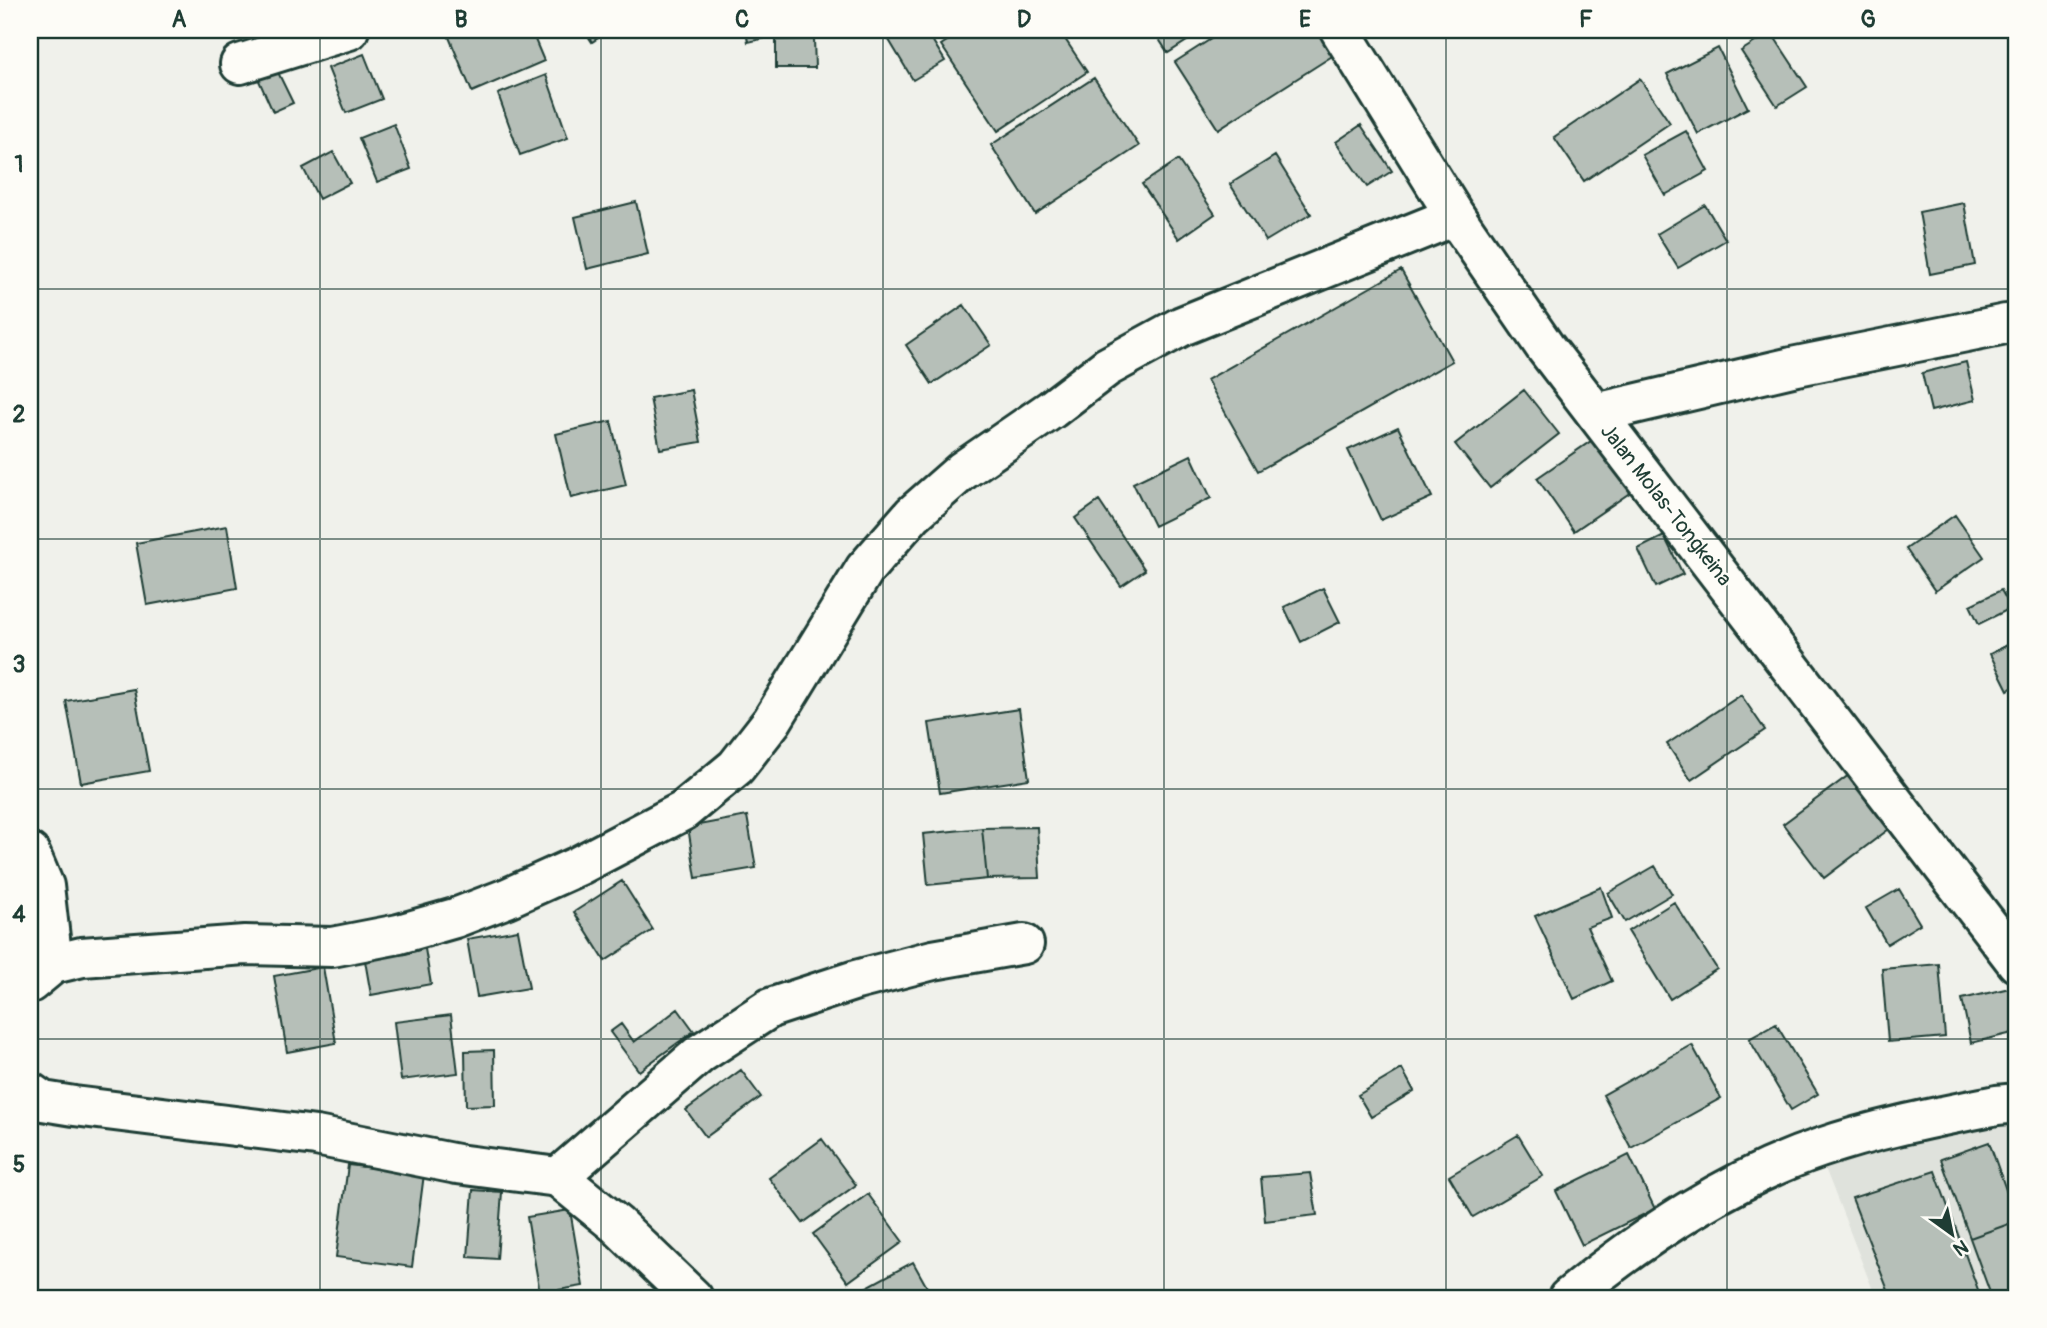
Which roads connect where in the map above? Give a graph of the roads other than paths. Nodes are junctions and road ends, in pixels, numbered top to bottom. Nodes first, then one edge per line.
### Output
1 (349, 30) edge
2 (1340, 30) edge
3 (240, 64) dead end
4 (1455, 216) junction
5 (2007, 324) dead end
6 (1596, 413) junction
7 (30, 853) edge
8 (1024, 944) dead end
9 (2017, 963) edge
10 (42, 974) edge
11 (30, 1093) edge
12 (2017, 1103) edge
13 (558, 1177) junction
14 (693, 1298) edge
15 (1568, 1298) edge

1 - 3 street
2 - 4 street, Jalan Molas-Tongkeina
4 - 6 street, Jalan Molas-Tongkeina
4 - 10 street
5 - 6 street
6 - 9 street, Jalan Molas-Tongkeina
7 - 10 street
8 - 13 street
11 - 13 street
12 - 15 street
13 - 14 street

